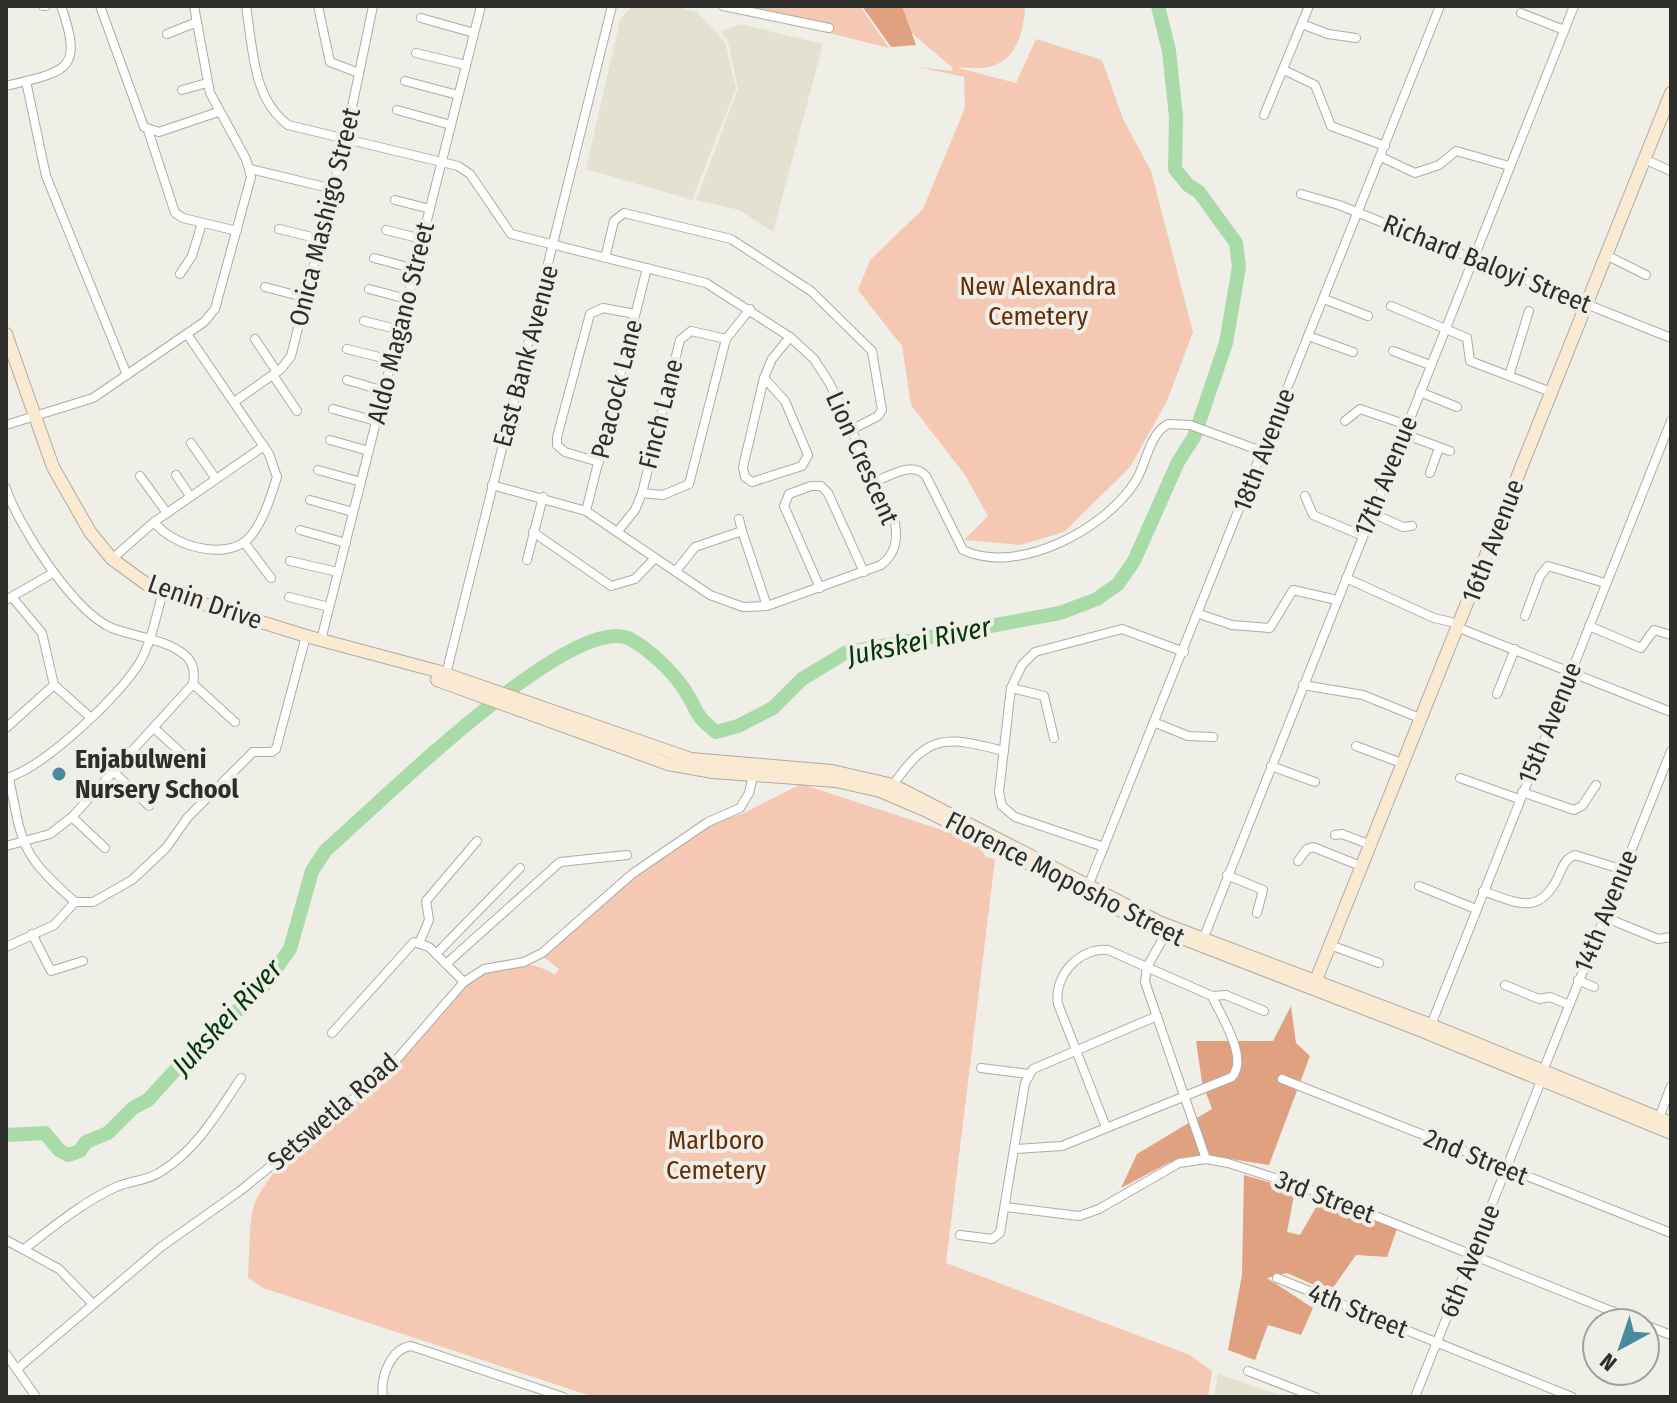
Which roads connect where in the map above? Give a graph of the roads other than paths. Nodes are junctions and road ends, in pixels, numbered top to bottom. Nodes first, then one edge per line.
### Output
1 (61, 6) edge
2 (100, 6) edge
3 (194, 6) edge
4 (246, 6) edge
5 (318, 6) edge
6 (373, 6) edge
7 (481, 6) edge
8 (615, 6) edge
9 (723, 6) edge
10 (1309, 6) edge
11 (1440, 6) edge
12 (1574, 6) edge
13 (1521, 13) dead end
14 (421, 18) dead end
15 (197, 22) junction
16 (1302, 24) junction
17 (157, 28) dead end
18 (829, 28) dead end
19 (1564, 30) junction
20 (474, 33) junction
21 (1356, 38) dead end
22 (416, 53) dead end
23 (466, 65) junction
24 (1284, 70) junction
25 (359, 73) junction
26 (26, 81) junction
27 (405, 81) dead end
28 (207, 83) junction
29 (6, 86) edge
30 (182, 90) dead end
31 (1671, 93) edge
32 (458, 95) junction
33 (397, 110) dead end
34 (218, 112) junction
35 (1264, 115) dead end
36 (451, 125) junction
37 (148, 130) junction
38 (345, 141) junction
39 (1385, 146) junction
40 (1381, 157) junction
41 (1644, 159) junction
42 (441, 163) junction
43 (1509, 166) junction
44 (250, 169) junction
45 (1671, 171) edge
46 (333, 189) junction
47 (1301, 194) dead end
48 (395, 200) dead end
49 (430, 209) junction
50 (1359, 213) junction
51 (202, 223) junction
52 (279, 229) dead end
53 (386, 230) dead end
54 (237, 231) junction
55 (320, 239) junction
56 (422, 239) junction
57 (555, 246) junction
58 (1606, 255) junction
59 (374, 258) dead end
60 (605, 258) junction
61 (1473, 259) junction
62 (647, 268) junction
63 (415, 269) junction
64 (180, 274) dead end
65 (1646, 275) dead end
66 (265, 287) dead end
67 (369, 289) dead end
68 (307, 298) junction
69 (407, 299) junction
70 (1324, 299) junction
71 (1587, 304) junction
72 (1391, 306) dead end
73 (750, 309) junction
74 (1529, 311) dead end
75 (635, 314) junction
76 (1368, 316) dead end
77 (364, 321) dead end
78 (1446, 326) junction
79 (400, 330) junction
80 (187, 334) junction
81 (1308, 336) junction
82 (790, 337) junction
83 (1671, 338) edge
84 (255, 339) dead end
85 (726, 339) junction
86 (7, 343) edge
87 (347, 349) dead end
88 (1393, 351) dead end
89 (1353, 352) dead end
90 (391, 360) junction
91 (1430, 365) junction
92 (275, 374) junction
93 (127, 375) junction
94 (1509, 376) junction
95 (764, 378) junction
96 (347, 380) dead end
97 (384, 391) junction
98 (1420, 392) junction
99 (1551, 392) junction
100 (234, 402) junction
101 (1457, 407) dead end
102 (333, 409) dead end
103 (297, 411) dead end
104 (35, 415) junction
105 (376, 421) junction
106 (1345, 421) dead end
107 (1671, 421) edge
108 (6, 425) edge
109 (851, 430) junction
110 (1406, 430) junction
111 (330, 440) dead end
112 (191, 443) dead end
113 (264, 446) junction
114 (1439, 448) junction
115 (369, 451) junction
116 (1450, 451) dead end
117 (1264, 452) junction
118 (599, 462) junction
119 (318, 470) dead end
120 (1430, 473) dead end
121 (176, 475) dead end
122 (140, 476) dead end
123 (216, 479) junction
124 (361, 482) junction
125 (875, 482) junction
126 (492, 485) junction
127 (6, 488) edge
128 (642, 493) junction
129 (190, 496) junction
130 (1305, 496) dead end
131 (543, 497) junction
132 (310, 500) dead end
133 (8, 503) edge
134 (586, 511) junction
135 (353, 512) junction
136 (167, 513) junction
137 (1372, 513) junction
138 (739, 519) dead end
139 (154, 522) junction
140 (1412, 526) dead end
141 (300, 530) dead end
142 (618, 531) junction
143 (742, 531) junction
144 (533, 532) junction
145 (1363, 536) junction
146 (244, 542) junction
147 (346, 543) junction
148 (655, 558) junction
149 (112, 559) junction
150 (527, 560) dead end
151 (290, 561) dead end
152 (676, 571) junction
153 (338, 572) junction
154 (864, 572) junction
155 (53, 573) junction
156 (271, 578) dead end
157 (1346, 578) junction
158 (1605, 583) junction
159 (820, 588) junction
160 (163, 592) junction
161 (289, 597) dead end
162 (8, 598) edge
163 (1337, 600) junction
164 (767, 606) junction
165 (329, 607) junction
166 (1199, 614) junction
167 (1525, 616) dead end
168 (1459, 626) junction
169 (1589, 626) junction
170 (1671, 635) edge
171 (306, 636) junction
172 (149, 640) junction
173 (321, 640) junction
174 (1515, 649) junction
175 (1184, 652) junction
176 (1572, 672) junction
177 (445, 678) junction
178 (193, 684) junction
179 (54, 685) junction
180 (1303, 685) junction
181 (1011, 688) junction
182 (1497, 694) dead end
183 (1671, 712) edge
184 (90, 717) junction
185 (1422, 719) junction
186 (235, 722) dead end
187 (1156, 723) junction
188 (6, 728) edge
189 (154, 728) junction
190 (1213, 737) dead end
191 (1054, 738) dead end
192 (1356, 746) dead end
193 (643, 750) junction
194 (1004, 751) junction
195 (1671, 751) edge
196 (192, 763) dead end
197 (1404, 764) junction
198 (1271, 766) junction
199 (114, 772) junction
200 (753, 776) junction
201 (8, 778) edge
202 (1460, 778) dead end
203 (1315, 782) dead end
204 (893, 785) junction
205 (1596, 785) dead end
206 (1521, 796) junction
207 (149, 806) dead end
208 (72, 817) junction
209 (1335, 835) dead end
210 (477, 841) dead end
211 (22, 843) junction
212 (1371, 845) junction
213 (6, 846) edge
214 (1104, 847) junction
215 (105, 848) dead end
216 (627, 855) dead end
217 (1298, 861) dead end
218 (1363, 867) junction
219 (520, 868) dead end
220 (1624, 870) junction
221 (1227, 875) junction
222 (1419, 886) dead end
223 (1088, 889) junction
224 (1483, 891) junction
225 (75, 902) junction
226 (1476, 909) junction
227 (1257, 913) dead end
228 (1604, 917) junction
229 (1166, 933) junction
230 (32, 934) junction
231 (1671, 937) edge
232 (420, 941) junction
233 (1202, 942) junction
234 (1330, 945) junction
235 (6, 947) edge
236 (436, 954) junction
237 (83, 961) dead end
238 (1379, 963) dead end
239 (446, 964) junction
240 (1147, 967) junction
241 (1578, 980) junction
242 (464, 982) junction
243 (1315, 984) junction
244 (1505, 985) dead end
245 (1594, 987) dead end
246 (1212, 996) junction
247 (1569, 1005) junction
248 (1264, 1011) dead end
249 (1157, 1016) junction
250 (1431, 1025) junction
251 (332, 1033) dead end
252 (1075, 1048) junction
253 (981, 1068) dead end
254 (1029, 1074) junction
255 (1542, 1076) junction
256 (241, 1078) dead end
257 (1282, 1079) dead end
258 (1671, 1086) edge
259 (1186, 1096) junction
260 (1665, 1120) edge
261 (1106, 1127) junction
262 (1671, 1133) edge
263 (1015, 1149) junction
264 (1206, 1159) junction
265 (1506, 1169) junction
266 (1006, 1207) junction
267 (1671, 1233) edge
268 (960, 1235) dead end
269 (6, 1240) edge
270 (24, 1249) junction
271 (1472, 1255) junction
272 (1277, 1278) dead end
273 (93, 1304) junction
274 (1601, 1307) edge
275 (1437, 1344) junction
276 (6, 1354) edge
277 (17, 1369) junction
278 (1248, 1371) dead end
279 (524, 1385) junction
280 (36, 1397) edge
281 (383, 1397) edge
282 (518, 1397) edge
283 (563, 1397) edge
284 (1315, 1397) edge
285 (1415, 1397) edge
286 (1572, 1397) edge

1 - 26 street
2 - 37 street
3 - 15 street
4 - 38 street, Lion Crescent
5 - 25 street
6 - 25 street, Onica Mashigo Street
7 - 20 street, Aldo Magano Street
8 - 57 street, East Bank Avenue
9 - 18 street
10 - 16 street
11 - 39 street, 18th Avenue
12 - 19 street, 17th Avenue
13 - 19 street
14 - 20 street
15 - 17 street
15 - 28 street
16 - 21 street
16 - 24 street
19 - 43 street, 17th Avenue
20 - 23 street, Aldo Magano Street
22 - 23 street
23 - 32 street, Aldo Magano Street
24 - 35 street
24 - 39 street
25 - 38 street, Onica Mashigo Street
26 - 29 street
26 - 93 street
27 - 32 street
28 - 30 street
28 - 34 street
31 - 41 street, 16th Avenue
32 - 36 street, Aldo Magano Street
33 - 36 street
34 - 37 street
34 - 44 street
36 - 42 street, Aldo Magano Street
37 - 51 street
38 - 42 street, Lion Crescent
38 - 46 street, Onica Mashigo Street
39 - 40 street, 18th Avenue
40 - 43 street
40 - 50 street, 18th Avenue
41 - 45 street
41 - 58 street, 16th Avenue
42 - 49 street, Aldo Magano Street
42 - 57 street, Lion Crescent
43 - 61 street, 17th Avenue
44 - 46 street
44 - 54 street
46 - 55 street, Onica Mashigo Street
47 - 50 street, Richard Baloyi Street
48 - 49 street
49 - 56 street, Aldo Magano Street
50 - 61 street, Richard Baloyi Street
50 - 70 street, 18th Avenue
51 - 54 street
51 - 64 street
52 - 55 street
53 - 56 street
54 - 80 street
55 - 68 street, Onica Mashigo Street
56 - 63 street, Aldo Magano Street
57 - 60 street, Lion Crescent
57 - 126 street, East Bank Avenue
58 - 65 street
58 - 71 street, 16th Avenue
59 - 63 street
60 - 62 street, Lion Crescent
60 - 109 street
61 - 71 street, Richard Baloyi Street
61 - 78 street, 17th Avenue
62 - 73 street, Lion Crescent
62 - 75 street, Peacock Lane
63 - 69 street, Aldo Magano Street
66 - 68 street
67 - 69 street
68 - 92 street, Onica Mashigo Street
69 - 79 street, Aldo Magano Street
70 - 76 street
70 - 81 street, 18th Avenue
71 - 83 street, Richard Baloyi Street
71 - 99 street, 16th Avenue
72 - 78 street
73 - 82 street, Lion Crescent
73 - 85 street
74 - 94 street
75 - 118 street, Peacock Lane
75 - 118 street
77 - 79 street
78 - 91 street, 17th Avenue
78 - 94 street
79 - 90 street, Aldo Magano Street
80 - 93 street
80 - 100 street
81 - 89 street
81 - 117 street, 18th Avenue
82 - 95 street
82 - 109 street, Lion Crescent
84 - 92 street
85 - 128 street
85 - 128 street, Finch Lane
86 - 104 street, Lenin Drive
87 - 90 street
88 - 91 street
90 - 97 street, Aldo Magano Street
91 - 98 street, 17th Avenue
92 - 100 street, Onica Mashigo Street
92 - 103 street
93 - 104 street
94 - 99 street
95 - 95 street
96 - 97 street
97 - 105 street, Aldo Magano Street
98 - 101 street
98 - 110 street, 17th Avenue
99 - 168 street, 16th Avenue
100 - 113 street
102 - 105 street
104 - 108 street
104 - 149 street, Lenin Drive
105 - 115 street, Aldo Magano Street
106 - 110 street
107 - 158 street, 15th Avenue
109 - 125 street, Lion Crescent
110 - 114 street
110 - 137 street, 17th Avenue
111 - 115 street
112 - 123 street
113 - 123 street
113 - 146 street
114 - 116 street
114 - 120 street
115 - 124 street, Aldo Magano Street
117 - 125 street
117 - 166 street, 18th Avenue
118 - 134 street, Peacock Lane
119 - 124 street
121 - 129 street
122 - 136 street
123 - 129 street
124 - 135 street, Aldo Magano Street
125 - 154 street, Lion Crescent
126 - 131 street, Lion Crescent
126 - 177 street, East Bank Avenue
127 - 133 street
128 - 142 street, Finch Lane
129 - 136 street
130 - 145 street
131 - 134 street, Lion Crescent
131 - 144 street
132 - 135 street
133 - 155 street
134 - 142 street, Lion Crescent
135 - 147 street, Aldo Magano Street
136 - 139 street
137 - 140 street
137 - 145 street, 17th Avenue
138 - 143 street
139 - 146 street
139 - 149 street
141 - 147 street
142 - 148 street, Lion Crescent
143 - 152 street
143 - 164 street
144 - 148 street
144 - 150 street
145 - 157 street, 17th Avenue
146 - 156 street
147 - 153 street, Aldo Magano Street
148 - 152 street, Lion Crescent
149 - 160 street, Lenin Drive
151 - 153 street
152 - 164 street, Lion Crescent
153 - 165 street, Aldo Magano Street
154 - 159 street, Lion Crescent
154 - 159 street
155 - 162 street
155 - 172 street
157 - 163 street, 17th Avenue
157 - 168 street
158 - 167 street
158 - 169 street, 15th Avenue
159 - 164 street, Lion Crescent
160 - 171 street, Lenin Drive
160 - 172 street
161 - 165 street
162 - 179 street
163 - 166 street
163 - 180 street, 17th Avenue
165 - 173 street, Aldo Magano Street
166 - 175 street, 18th Avenue
168 - 174 street
168 - 185 street, 16th Avenue
169 - 170 street
169 - 176 street, 15th Avenue
171 - 173 street, Lenin Drive
171 - 225 street
172 - 178 street
172 - 184 street
173 - 177 street, Lenin Drive
174 - 176 street
174 - 182 street
175 - 181 street
175 - 187 street, 18th Avenue
176 - 183 street
176 - 206 street, 15th Avenue
177 - 193 street, Florence Moposho Street
178 - 186 street
178 - 189 street
179 - 184 street
179 - 188 street
180 - 185 street
180 - 198 street, 17th Avenue
181 - 191 street
181 - 194 street
184 - 201 street
185 - 197 street, 16th Avenue
187 - 190 street
187 - 214 street, 18th Avenue
189 - 196 street
189 - 199 street
192 - 197 street
193 - 200 street, Florence Moposho Street
193 - 204 street, Florence Moposho Street
194 - 204 street
194 - 214 street
195 - 220 street, 14th Avenue
197 - 212 street, 16th Avenue
198 - 203 street
198 - 221 street, 17th Avenue
199 - 207 street
199 - 208 street
200 - 223 street, Florence Moposho Street
200 - 242 street, Setswetla Road
201 - 211 street
202 - 206 street
204 - 223 street, Florence Moposho Street
205 - 206 street
206 - 224 street, 15th Avenue
208 - 211 street
208 - 215 street
209 - 212 street
210 - 232 street
211 - 213 street
211 - 225 street
212 - 218 street, 16th Avenue
214 - 223 street, 18th Avenue
216 - 239 street
217 - 218 street
218 - 234 street, 16th Avenue
219 - 236 street
220 - 224 street
220 - 228 street, 14th Avenue
221 - 227 street
221 - 233 street, 17th Avenue
222 - 226 street
223 - 229 street, Florence Moposho Street
223 - 233 street, Florence Moposho Street
224 - 226 street, 15th Avenue
225 - 230 street
226 - 250 street, 15th Avenue
228 - 231 street
228 - 241 street, 14th Avenue
229 - 233 street, Florence Moposho Street
229 - 240 street
230 - 235 street
230 - 237 street
232 - 236 street
232 - 251 street
233 - 243 street, Florence Moposho Street
234 - 238 street
234 - 243 street, 16th Avenue
236 - 239 street
239 - 242 street
240 - 246 street
240 - 249 street
240 - 252 street
241 - 245 street
241 - 247 street, 14th Avenue
242 - 273 street, Setswetla Road
243 - 250 street, Florence Moposho Street
243 - 255 street, Florence Moposho Street
244 - 247 street
246 - 248 street
246 - 259 street
247 - 255 street, 14th Avenue
249 - 252 street
249 - 259 street
250 - 255 street, Florence Moposho Street
252 - 254 street
252 - 261 street
253 - 254 street
254 - 263 street
255 - 260 street, Florence Moposho Street
255 - 262 street, Florence Moposho Street
255 - 265 street, 6th Avenue
256 - 270 street
257 - 265 street, 2nd Street
258 - 260 street
259 - 261 street
259 - 264 street
261 - 263 street
263 - 266 street
264 - 266 street, 3rd Street
264 - 271 street, 3rd Street
265 - 267 street, 2nd Street
265 - 271 street, 6th Avenue
266 - 268 street
269 - 270 street
270 - 273 street
271 - 274 street, 3rd Street
271 - 275 street, 6th Avenue
272 - 275 street, 4th Street
273 - 277 street, Setswetla Road
275 - 285 street, 6th Avenue
275 - 286 street, 4th Street
276 - 277 street
277 - 280 street
278 - 284 street
279 - 281 street
279 - 282 street
279 - 283 street

